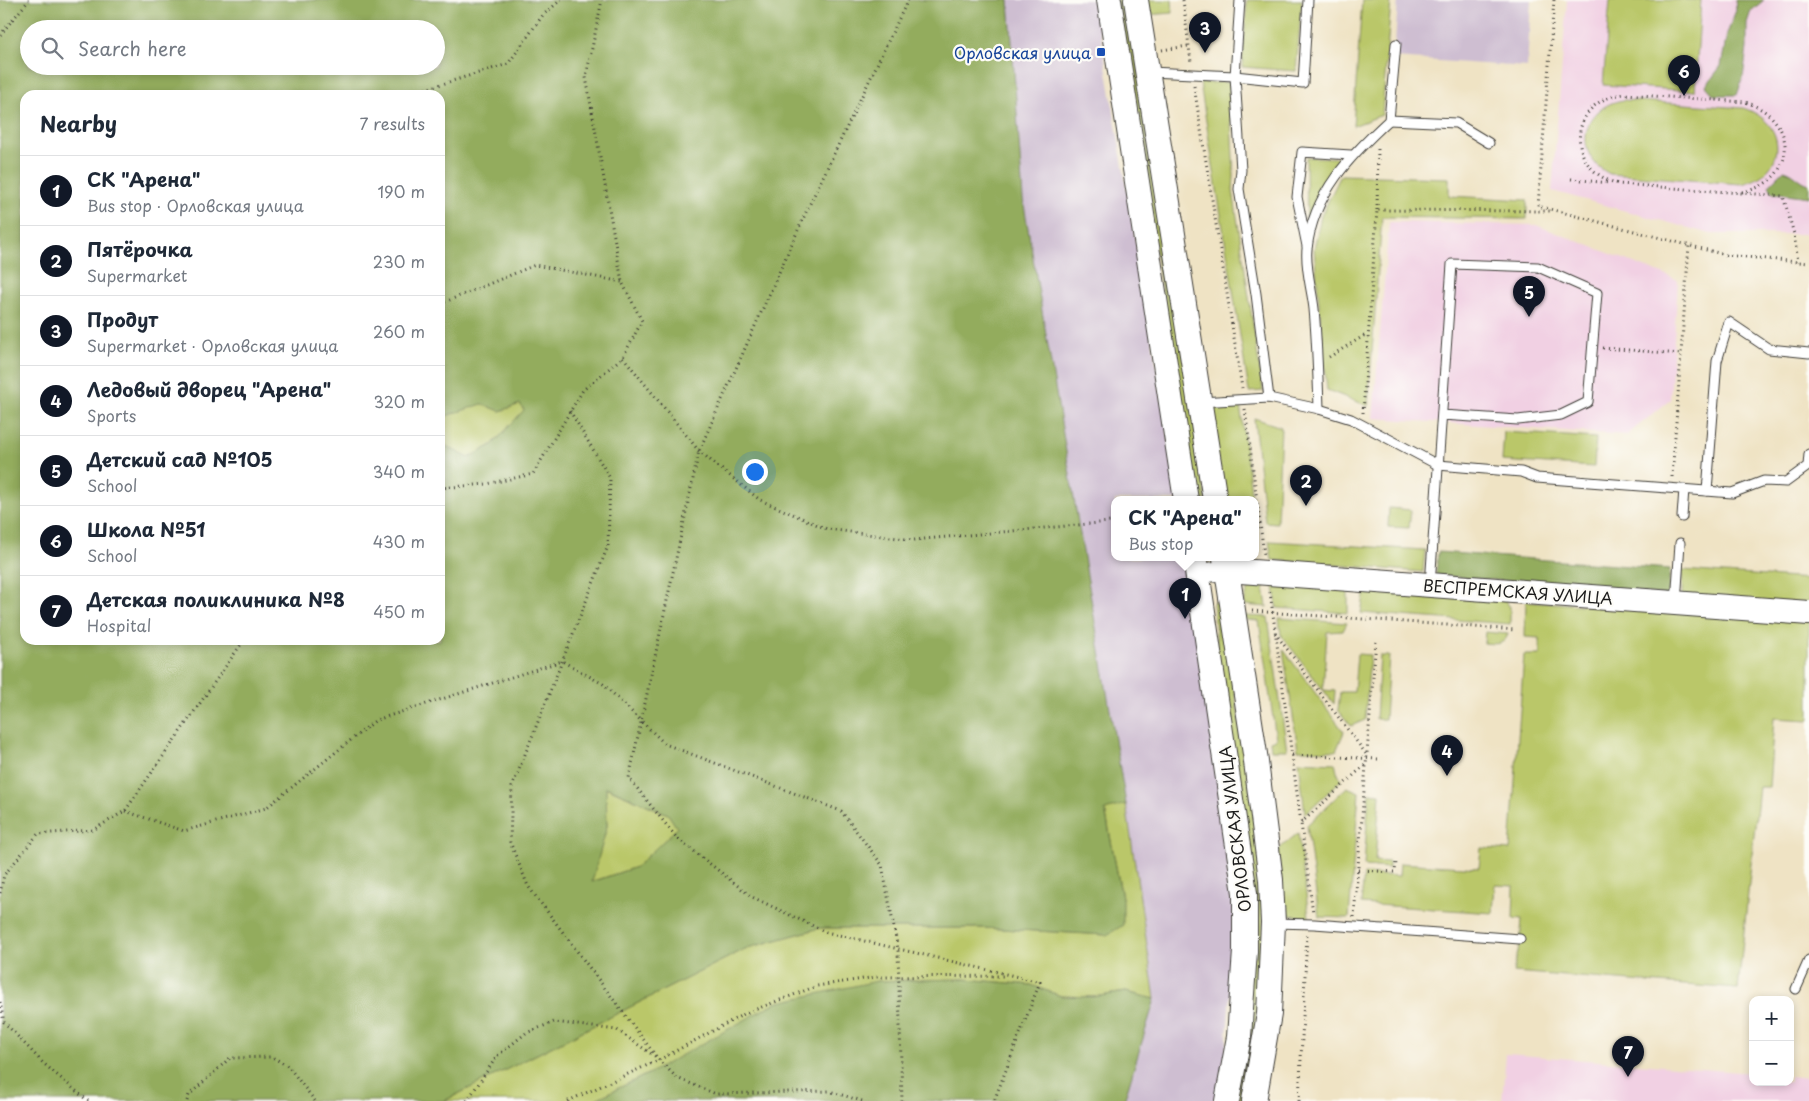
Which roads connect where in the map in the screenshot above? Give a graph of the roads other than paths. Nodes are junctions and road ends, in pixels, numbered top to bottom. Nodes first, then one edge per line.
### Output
1 (1109, 0) edge
2 (1136, 0) edge
3 (1240, 0) edge
4 (1308, 0) edge
5 (1396, 44) dead end
6 (1147, 72) junction
7 (1235, 76) junction
8 (1389, 120) junction
9 (1489, 143) dead end
10 (1351, 155) junction
11 (1307, 249) junction
12 (1809, 353) edge
13 (1269, 398) junction
14 (1200, 402) junction
15 (1319, 409) junction
16 (1442, 415) junction
17 (1809, 454) edge
18 (1438, 466) junction
19 (1684, 490) junction
20 (1707, 491) junction
21 (1185, 496) edge
22 (1215, 496) edge
23 (1682, 517) dead end
24 (1680, 543) dead end
25 (1225, 564) edge
26 (1196, 566) edge
27 (1430, 585) junction
28 (1676, 603) junction
29 (1809, 613) edge
30 (1273, 923) junction
31 (1520, 939) dead end
32 (1809, 960) edge
33 (1796, 989) dead end
34 (1227, 1101) edge
35 (1254, 1101) edge

1 - 21 street
2 - 6 street
3 - 7 lane
4 - 7 lane
5 - 8 lane
6 - 7 lane
6 - 14 street
7 - 13 lane
8 - 9 lane
8 - 10 lane
10 - 11 lane
10 - 11 lane
11 - 15 lane
12 - 20 lane
13 - 14 lane
13 - 15 lane
14 - 22 street
15 - 18 lane
16 - 16 lane
16 - 18 lane
17 - 20 lane
18 - 19 lane
18 - 27 lane
19 - 20 lane
19 - 23 lane
24 - 28 lane
25 - 26 street
25 - 27 street, ВЕСПРЕМСКАЯ УЛИЦА
25 - 30 street, ОРЛОВСКАЯ УЛИЦА
26 - 34 street, ОРЛОВСКАЯ УЛИЦА
27 - 28 street, ВЕСПРЕМСКАЯ УЛИЦА
28 - 29 street, ВЕСПРЕМСКАЯ УЛИЦА
30 - 31 lane
30 - 35 street, ОРЛОВСКАЯ УЛИЦА
32 - 33 lane

